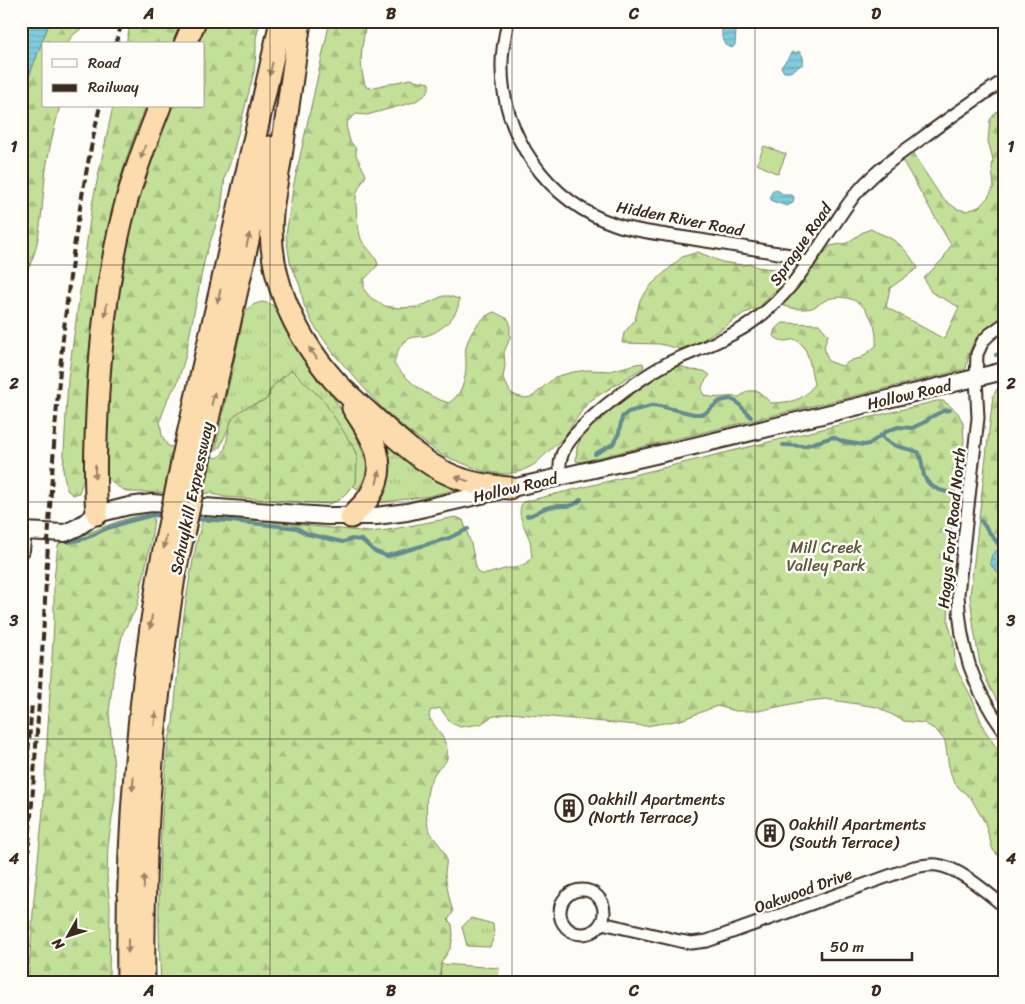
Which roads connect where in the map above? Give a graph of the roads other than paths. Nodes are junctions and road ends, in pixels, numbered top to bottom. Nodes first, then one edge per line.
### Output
1 (195, 21) edge
2 (281, 21) edge
3 (299, 21) edge
4 (508, 21) edge
5 (186, 42) edge
6 (1004, 80) edge
7 (159, 108) edge
8 (808, 264) junction
9 (1004, 324) edge
10 (1004, 371) edge
11 (976, 378) junction
12 (334, 380) junction
13 (194, 445) junction
14 (560, 477) junction
15 (509, 488) junction
16 (97, 514) junction
17 (351, 517) junction
18 (21, 550) edge
19 (167, 576) junction
20 (1004, 730) edge
21 (1004, 906) edge
22 (602, 923) dead end
23 (128, 983) edge
24 (144, 983) edge

1 - 5 highway
2 -> 13 highway, Schuylkill Expressway
12 -> 3 highway
13 -> 3 highway, Schuylkill Expressway
4 - 8 street, Hidden River Road
6 - 8 street, Sprague Road
7 -> 16 highway
8 - 14 street, Sprague Road
9 - 11 street, Hagys Ford Road North
10 - 11 main road, Hollow Road
11 - 14 main road, Hollow Road
11 - 20 street, Hagys Ford Road North
15 -> 12 highway
17 -> 12 highway
13 - 19 highway, Schuylkill Expressway, bridge
14 - 15 main road, Hollow Road
15 - 17 main road, Hollow Road
16 - 17 main road, Hollow Road
16 - 18 main road, Hollow Road
19 -> 23 highway, Schuylkill Expressway
24 -> 19 highway, Schuylkill Expressway
21 - 22 street, Oakwood Drive

